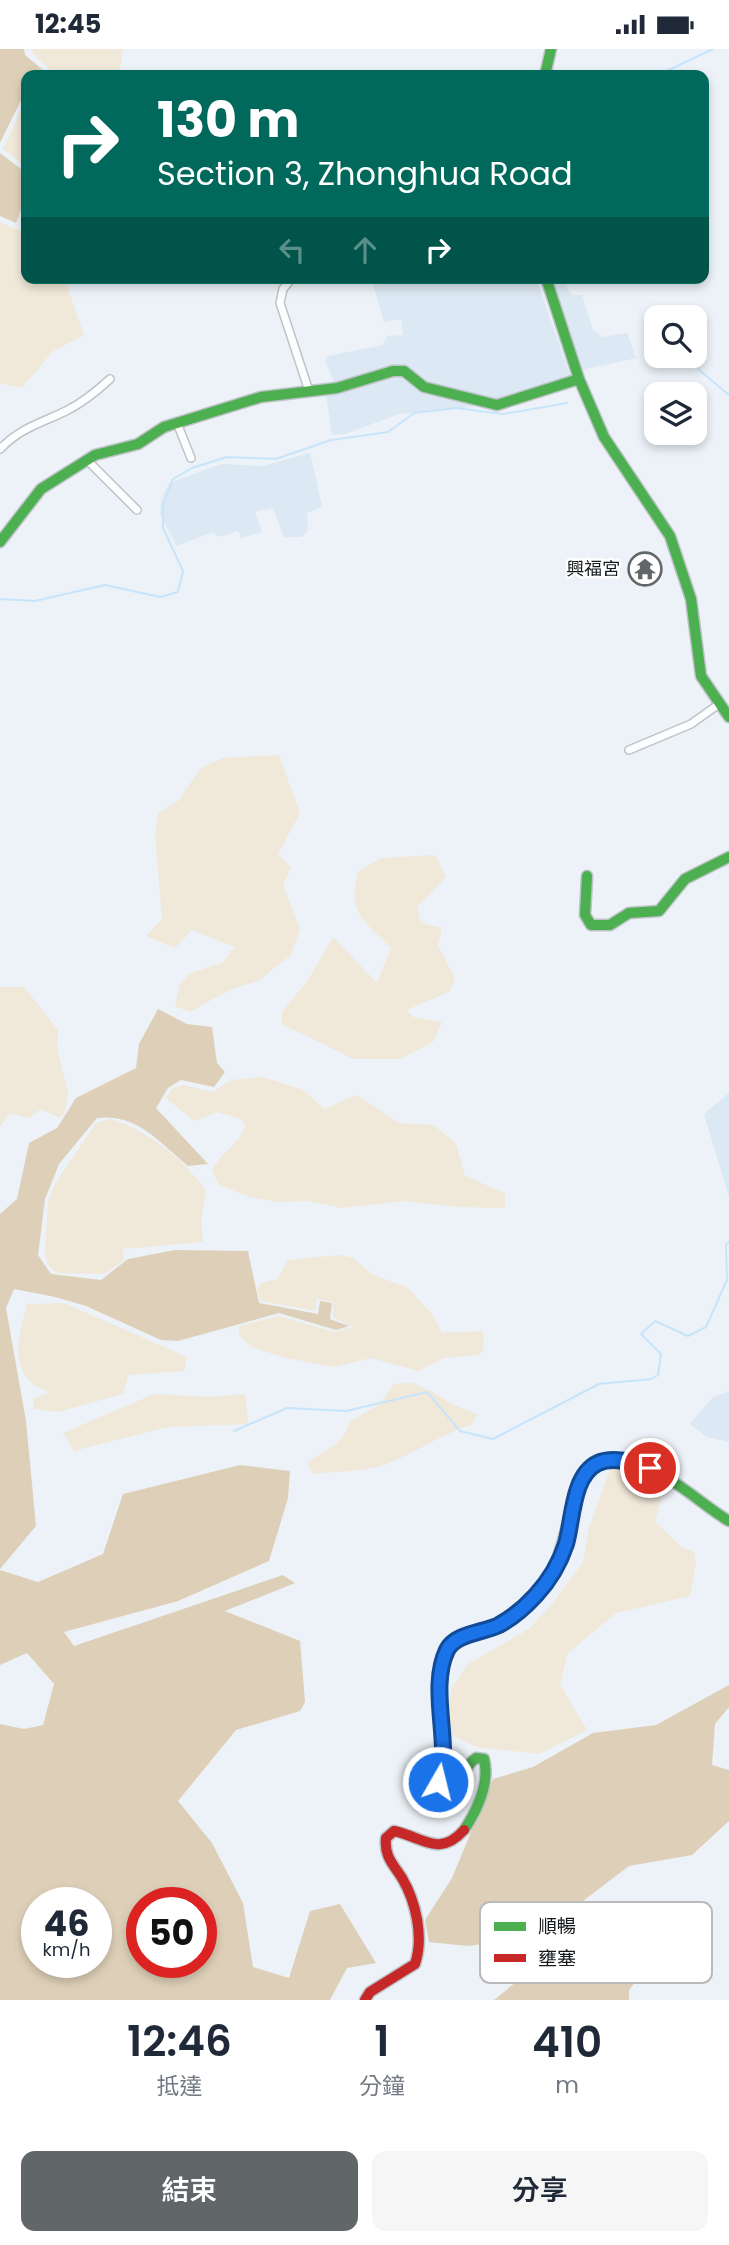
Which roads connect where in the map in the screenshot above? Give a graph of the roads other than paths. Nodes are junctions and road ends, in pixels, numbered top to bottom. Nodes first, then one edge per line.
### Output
1 (551, 49) edge
2 (546, 70) edge
3 (287, 284) edge
4 (548, 284) edge
5 (110, 379) dead end
6 (579, 379) junction
7 (309, 391) junction
8 (177, 423) junction
9 (0, 449) edge
10 (191, 458) dead end
11 (87, 460) junction
12 (137, 510) dead end
13 (2, 536) edge
14 (719, 704) junction
15 (729, 717) edge
16 (629, 750) dead end
17 (729, 856) edge
18 (587, 876) dead end
19 (729, 1521) edge
20 (365, 2000) edge

1 - 2 street
3 - 7 street
4 - 6 street
5 - 9 street
6 - 7 street
6 - 14 street
7 - 8 street
8 - 10 street
8 - 11 street
11 - 12 street
11 - 13 street
14 - 15 street
14 - 16 street
17 - 18 street
19 - 20 street

